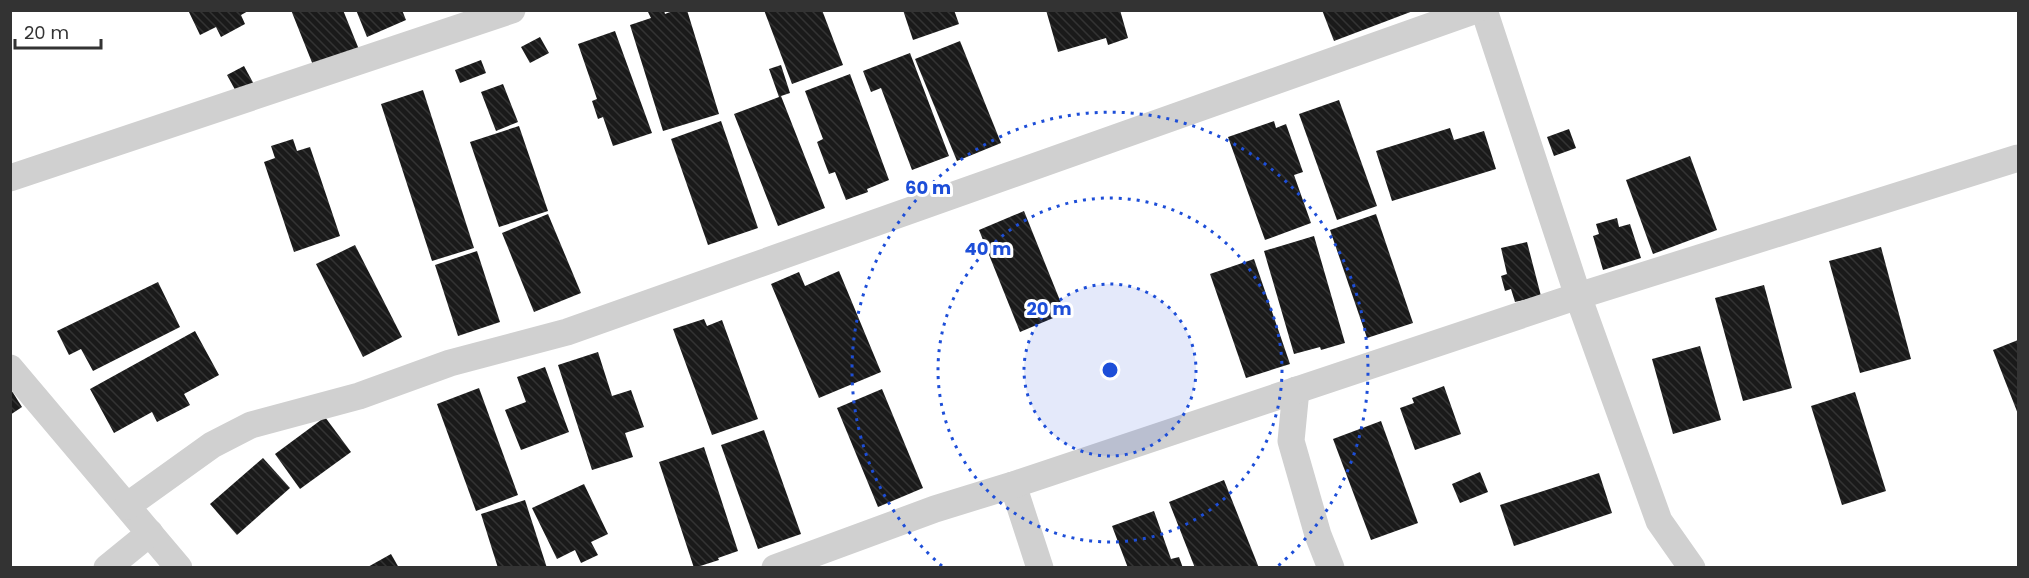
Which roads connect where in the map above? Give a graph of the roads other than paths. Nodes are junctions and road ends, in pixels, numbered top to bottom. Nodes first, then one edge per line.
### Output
1 (512, 10) edge
2 (1476, 10) edge
3 (1484, 10) edge
4 (2019, 158) edge
5 (10, 178) edge
6 (1578, 296) junction
7 (10, 368) edge
8 (1296, 390) junction
9 (1013, 485) junction
10 (127, 506) junction
11 (150, 533) junction
12 (107, 567) edge
13 (179, 567) edge
14 (775, 567) edge
15 (1040, 567) edge
16 (1331, 567) edge
17 (1692, 567) edge

1 - 5 street
2 - 10 street
3 - 6 street
4 - 6 street
6 - 8 street
6 - 17 street
7 - 10 street
8 - 9 street
8 - 16 street
9 - 14 street
9 - 15 street
10 - 11 street
11 - 12 street
11 - 13 street

